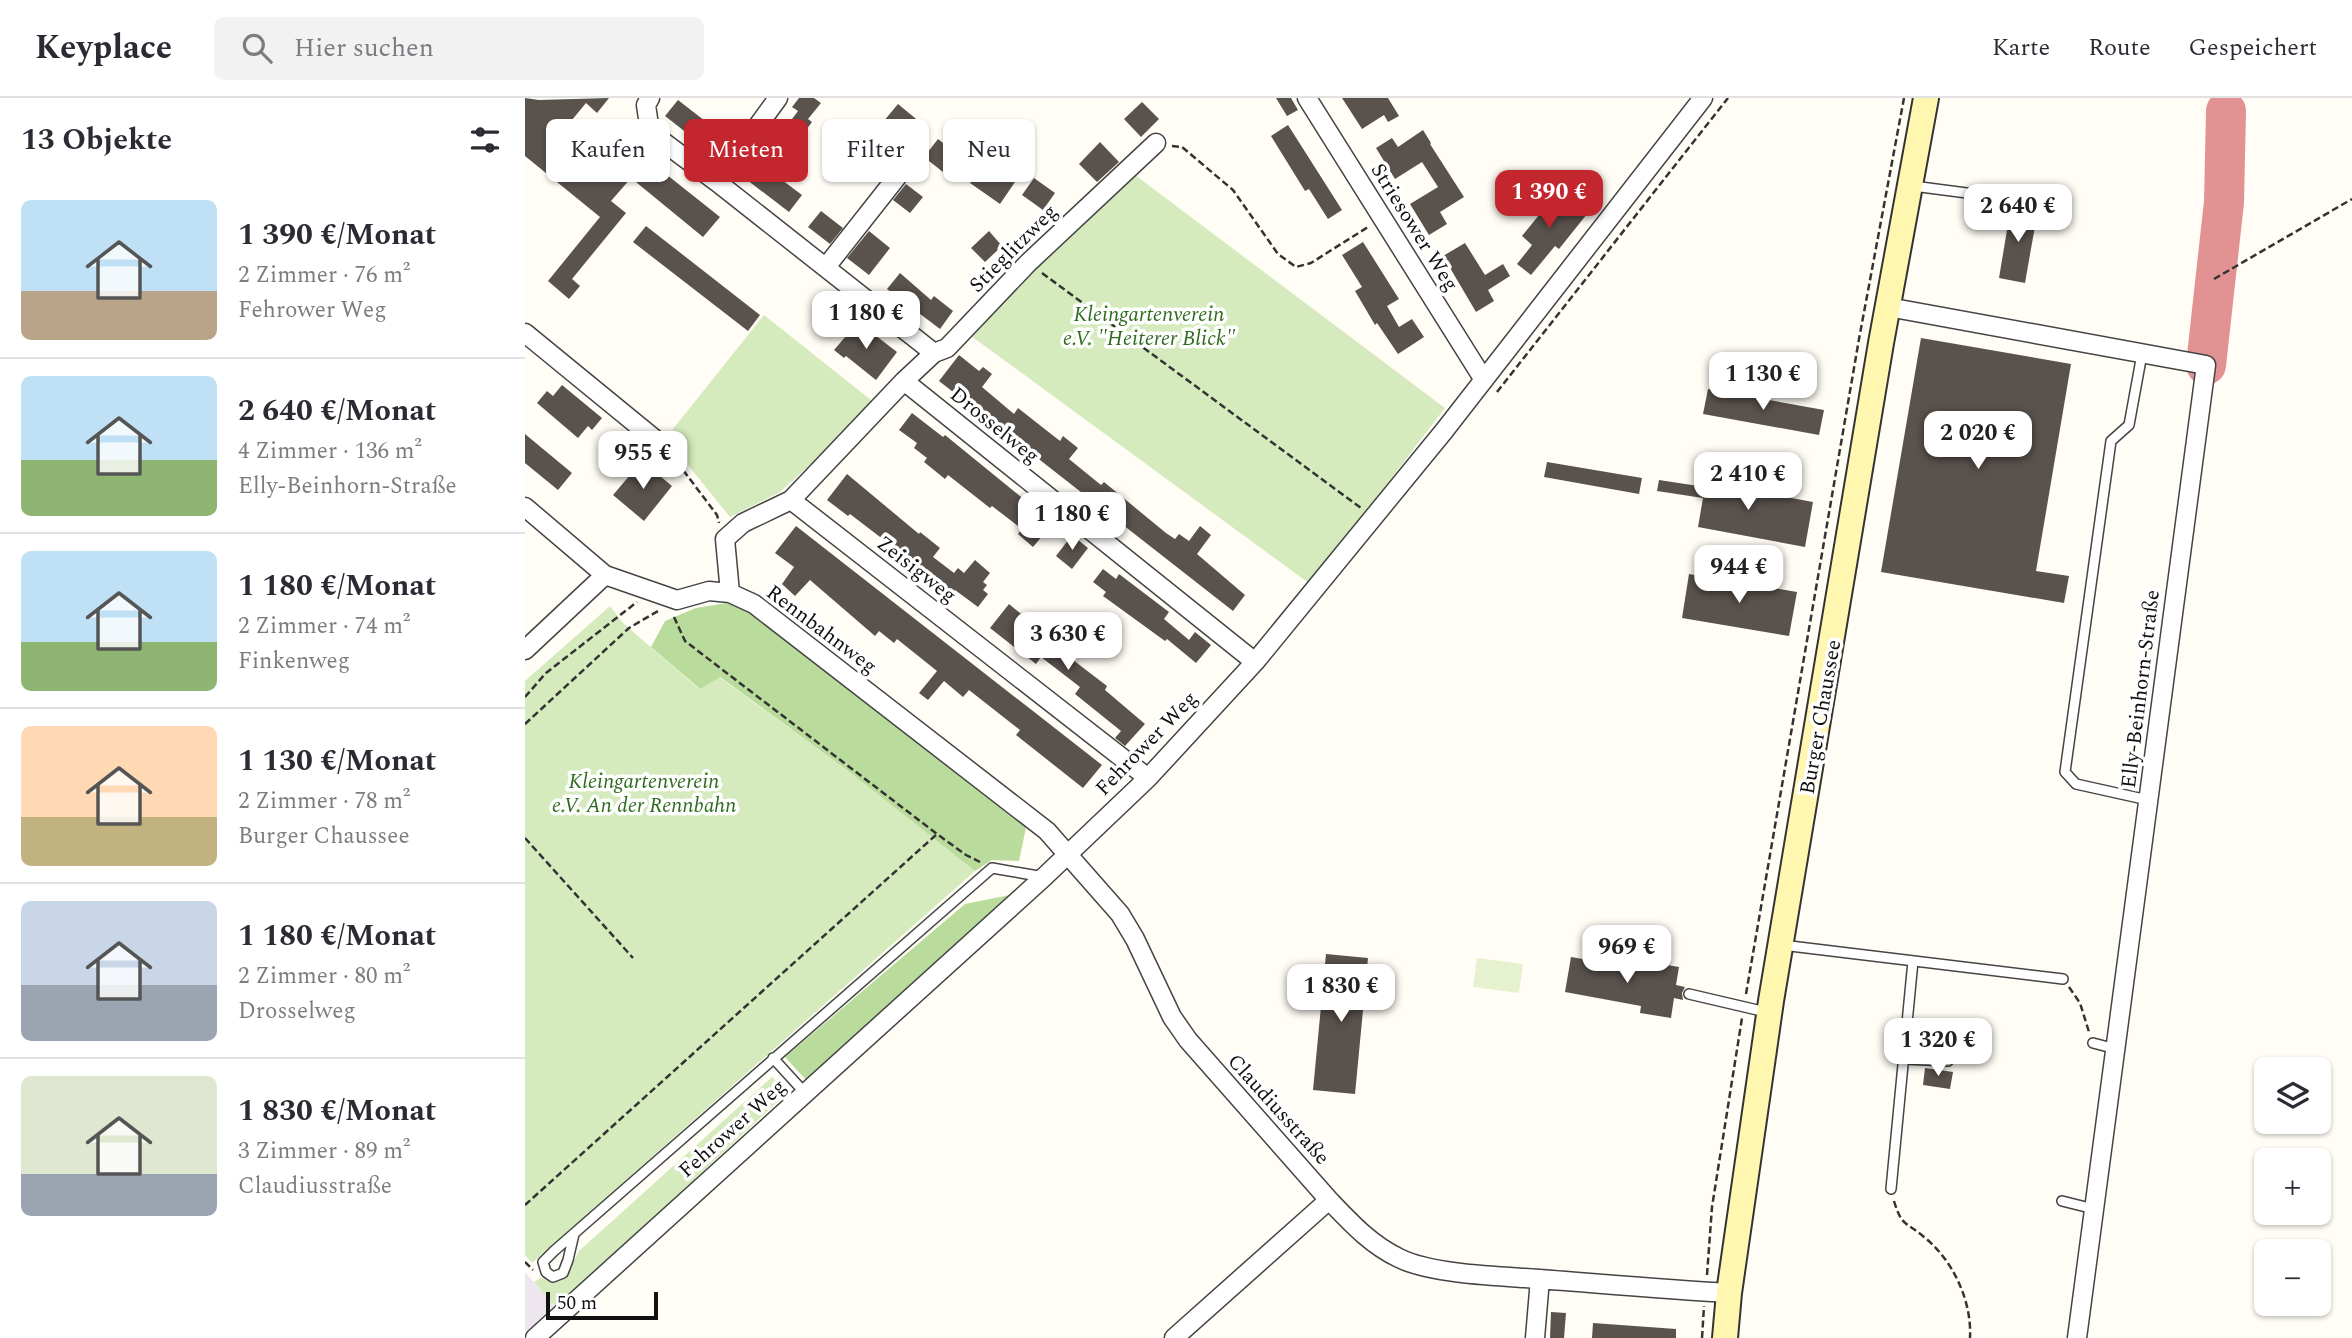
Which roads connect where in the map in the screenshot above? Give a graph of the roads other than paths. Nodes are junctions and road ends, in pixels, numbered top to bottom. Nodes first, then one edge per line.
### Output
1 (650, 98) edge
2 (778, 98) edge
3 (1307, 98) edge
4 (1703, 98) edge
5 (1926, 98) edge
6 (763, 119) edge
7 (1156, 143) road end
8 (684, 157) edge
9 (717, 182) edge
10 (893, 182) edge
11 (1910, 186) junction
12 (2043, 203) dead end
13 (825, 267) junction
14 (1888, 307) junction
15 (525, 333) edge
16 (934, 353) junction
17 (2142, 354) junction
18 (1484, 380) junction
19 (904, 381) junction
20 (668, 450) road end
21 (791, 500) junction
22 (525, 507) edge
23 (604, 575) junction
24 (730, 593) junction
25 (525, 650) edge
26 (1255, 662) junction
27 (1148, 778) junction
28 (2148, 800) junction
29 (1067, 854) junction
30 (1044, 877) junction
31 (1781, 944) junction
32 (1913, 961) junction
33 (2063, 979) road end
34 (1689, 995) dead end
35 (1770, 1013) junction
36 (2093, 1044) road end
37 (2116, 1049) junction
38 (773, 1058) junction
39 (1905, 1059) junction
40 (1948, 1061) dead end
41 (805, 1093) junction
42 (1891, 1189) road end
43 (1329, 1200) junction
44 (2063, 1201) dead end
45 (2094, 1209) junction
46 (574, 1234) junction
47 (1540, 1279) junction
48 (1717, 1293) junction
49 (535, 1338) edge
50 (1174, 1338) edge
51 (1535, 1338) edge
52 (1725, 1338) edge
53 (2077, 1338) edge

1 - 8 street
2 - 6 street
3 - 18 street, Striesower Weg
4 - 18 street, Fehrower Weg
5 - 11 main road, Burger Chaussee
7 - 16 street, Stieglitzweg
9 - 13 street
10 - 13 street
11 - 12 lane
11 - 14 main road, Burger Chaussee
13 - 16 street
14 - 17 street, Elly-Beinhorn-Straße
14 - 31 main road, Burger Chaussee
15 - 20 street
16 - 19 street, Stieglitzweg
17 - 28 street, Elly-Beinhorn-Straße
17 - 28 lane
18 - 26 street, Fehrower Weg
19 - 21 street, Stieglitzweg
19 - 26 street, Drosselweg
21 - 24 street, Stieglitzweg
21 - 27 street, Zeisigweg
22 - 23 street
23 - 24 street
23 - 25 street
24 - 29 street, Rennbahnweg
26 - 27 street, Fehrower Weg
27 - 29 street, Fehrower Weg
28 - 37 street, Elly-Beinhorn-Straße
29 - 30 street, Fehrower Weg
29 - 43 street, Claudiusstraße
30 - 38 lane
30 - 41 street, Fehrower Weg
31 - 32 lane
31 - 35 main road, Burger Chaussee
32 - 33 lane
32 - 39 lane
34 - 35 lane
35 - 48 main road, Burger Chaussee
36 - 37 lane
37 - 45 street, Elly-Beinhorn-Straße
38 - 41 lane
38 - 46 lane
39 - 40 lane
39 - 42 lane
41 - 49 street, Fehrower Weg
43 - 47 street, Claudiusstraße
43 - 50 street
44 - 45 lane
45 - 53 street, Elly-Beinhorn-Straße
46 - 46 lane
47 - 48 street, Claudiusstraße
47 - 51 street
48 - 52 main road, Burger Chaussee

